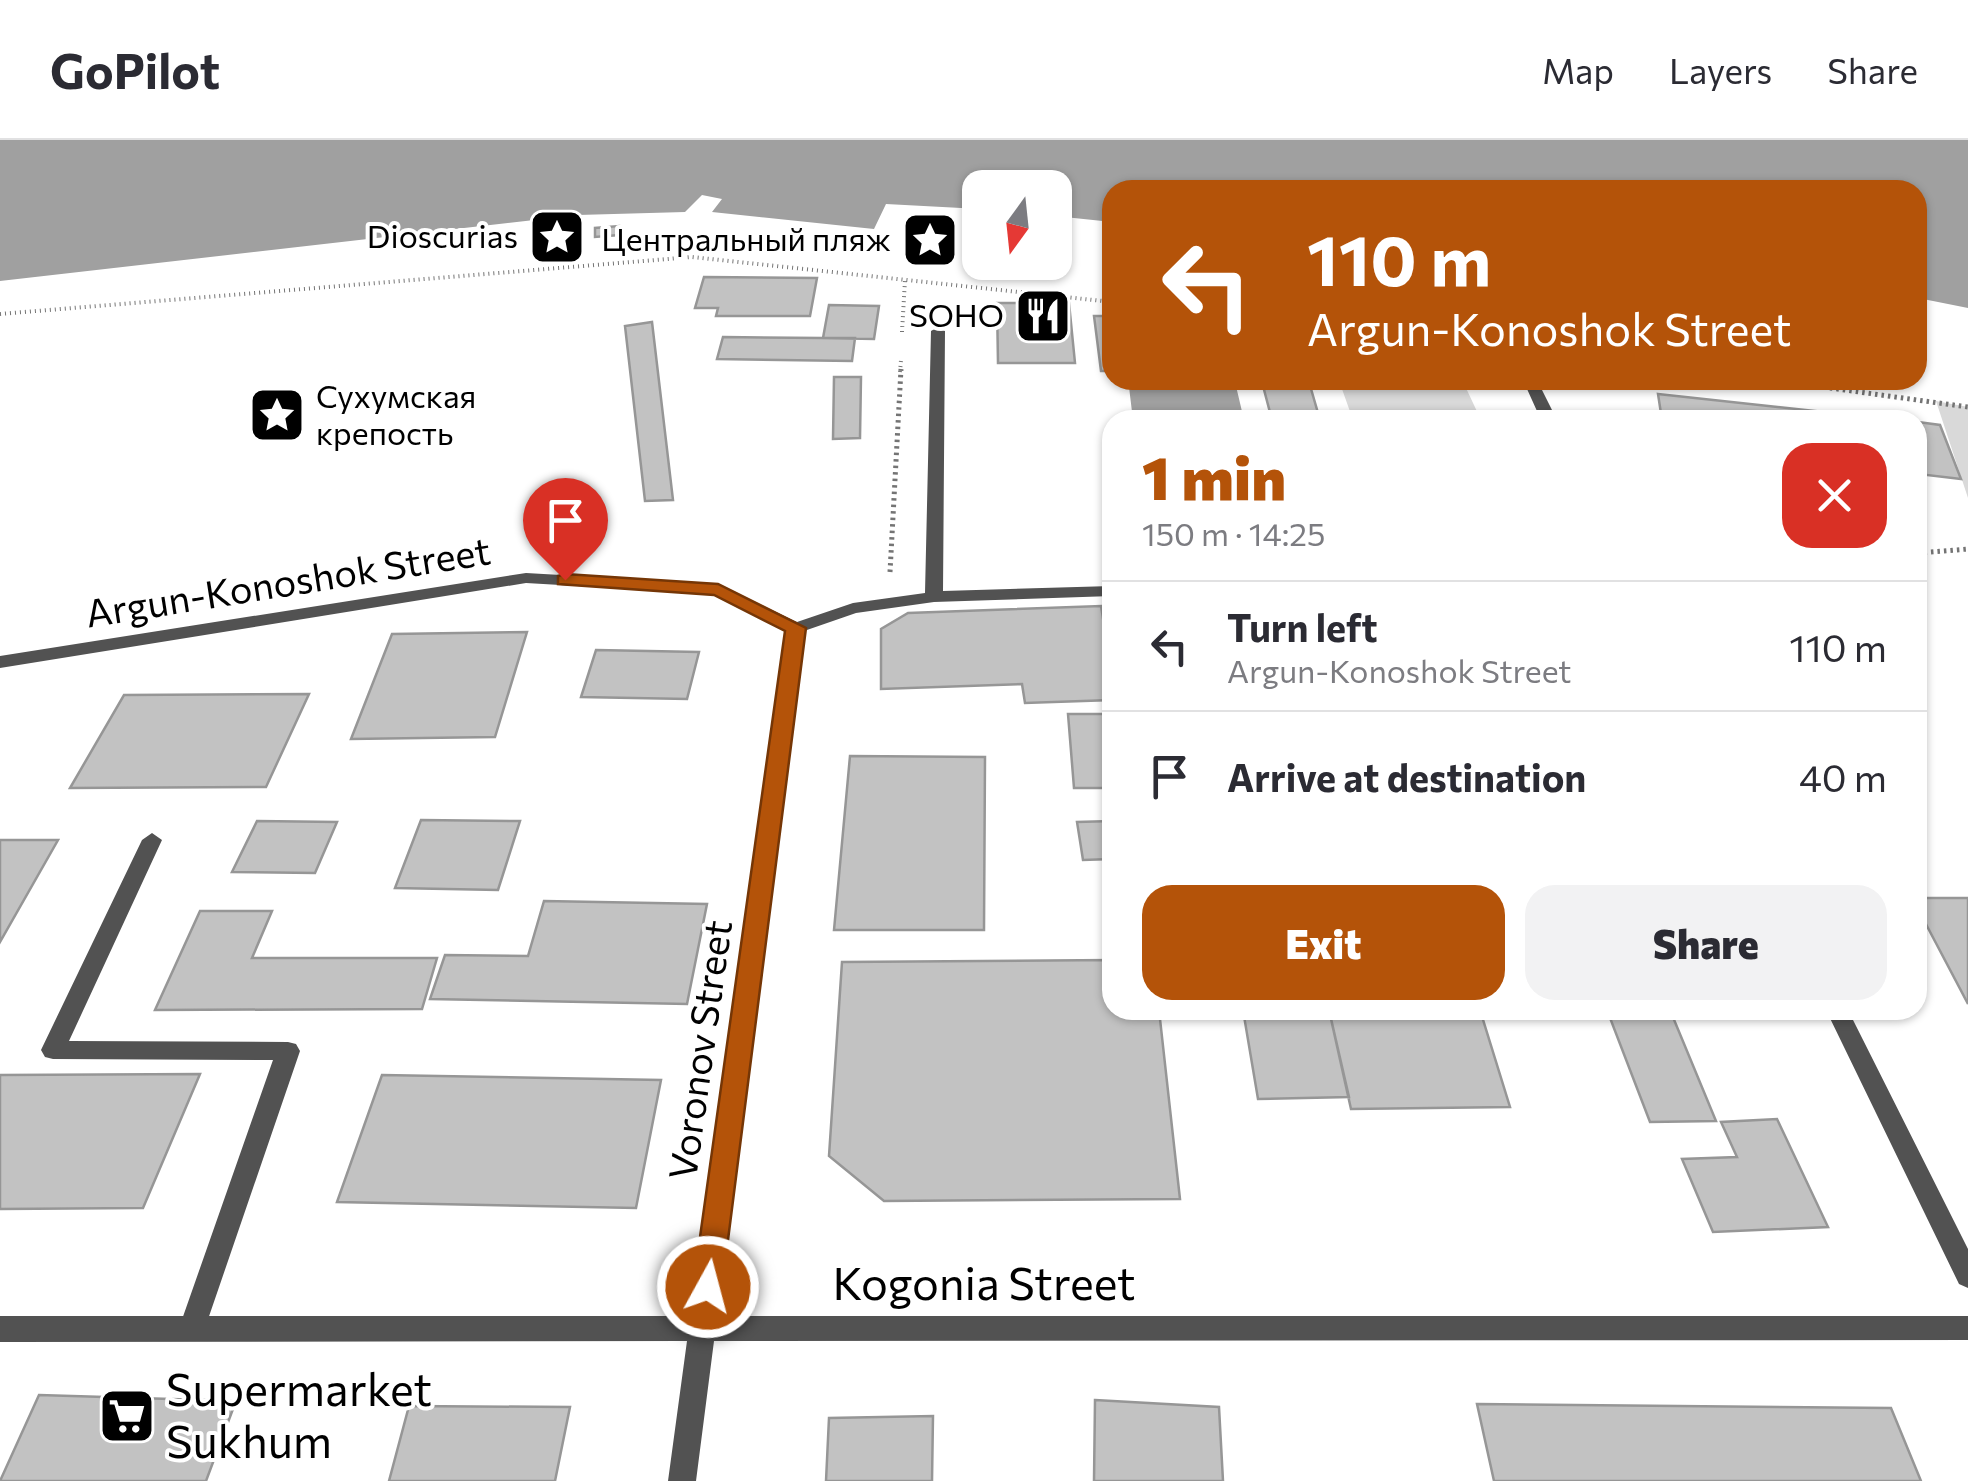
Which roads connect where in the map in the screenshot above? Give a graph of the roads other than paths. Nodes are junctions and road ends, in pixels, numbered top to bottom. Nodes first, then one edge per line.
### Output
1 (938, 331) dead end
2 (1102, 592) edge
3 (934, 597) junction
4 (796, 628) junction
5 (0, 662) edge
6 (152, 840) dead end
7 (1842, 1020) edge
8 (1968, 1276) edge
9 (702, 1326) junction
10 (0, 1328) edge
11 (192, 1328) junction
12 (1968, 1328) edge
13 (682, 1481) edge

1 - 3 street
2 - 3 street
3 - 4 street
4 - 5 street, Argun-Konoshok Street
4 - 9 street, Voronov Street
6 - 11 street
7 - 8 street
9 - 11 street, Kogonia Street
9 - 12 street, Kogonia Street
9 - 13 street, Voronov Street
10 - 11 street, Kogonia Street

